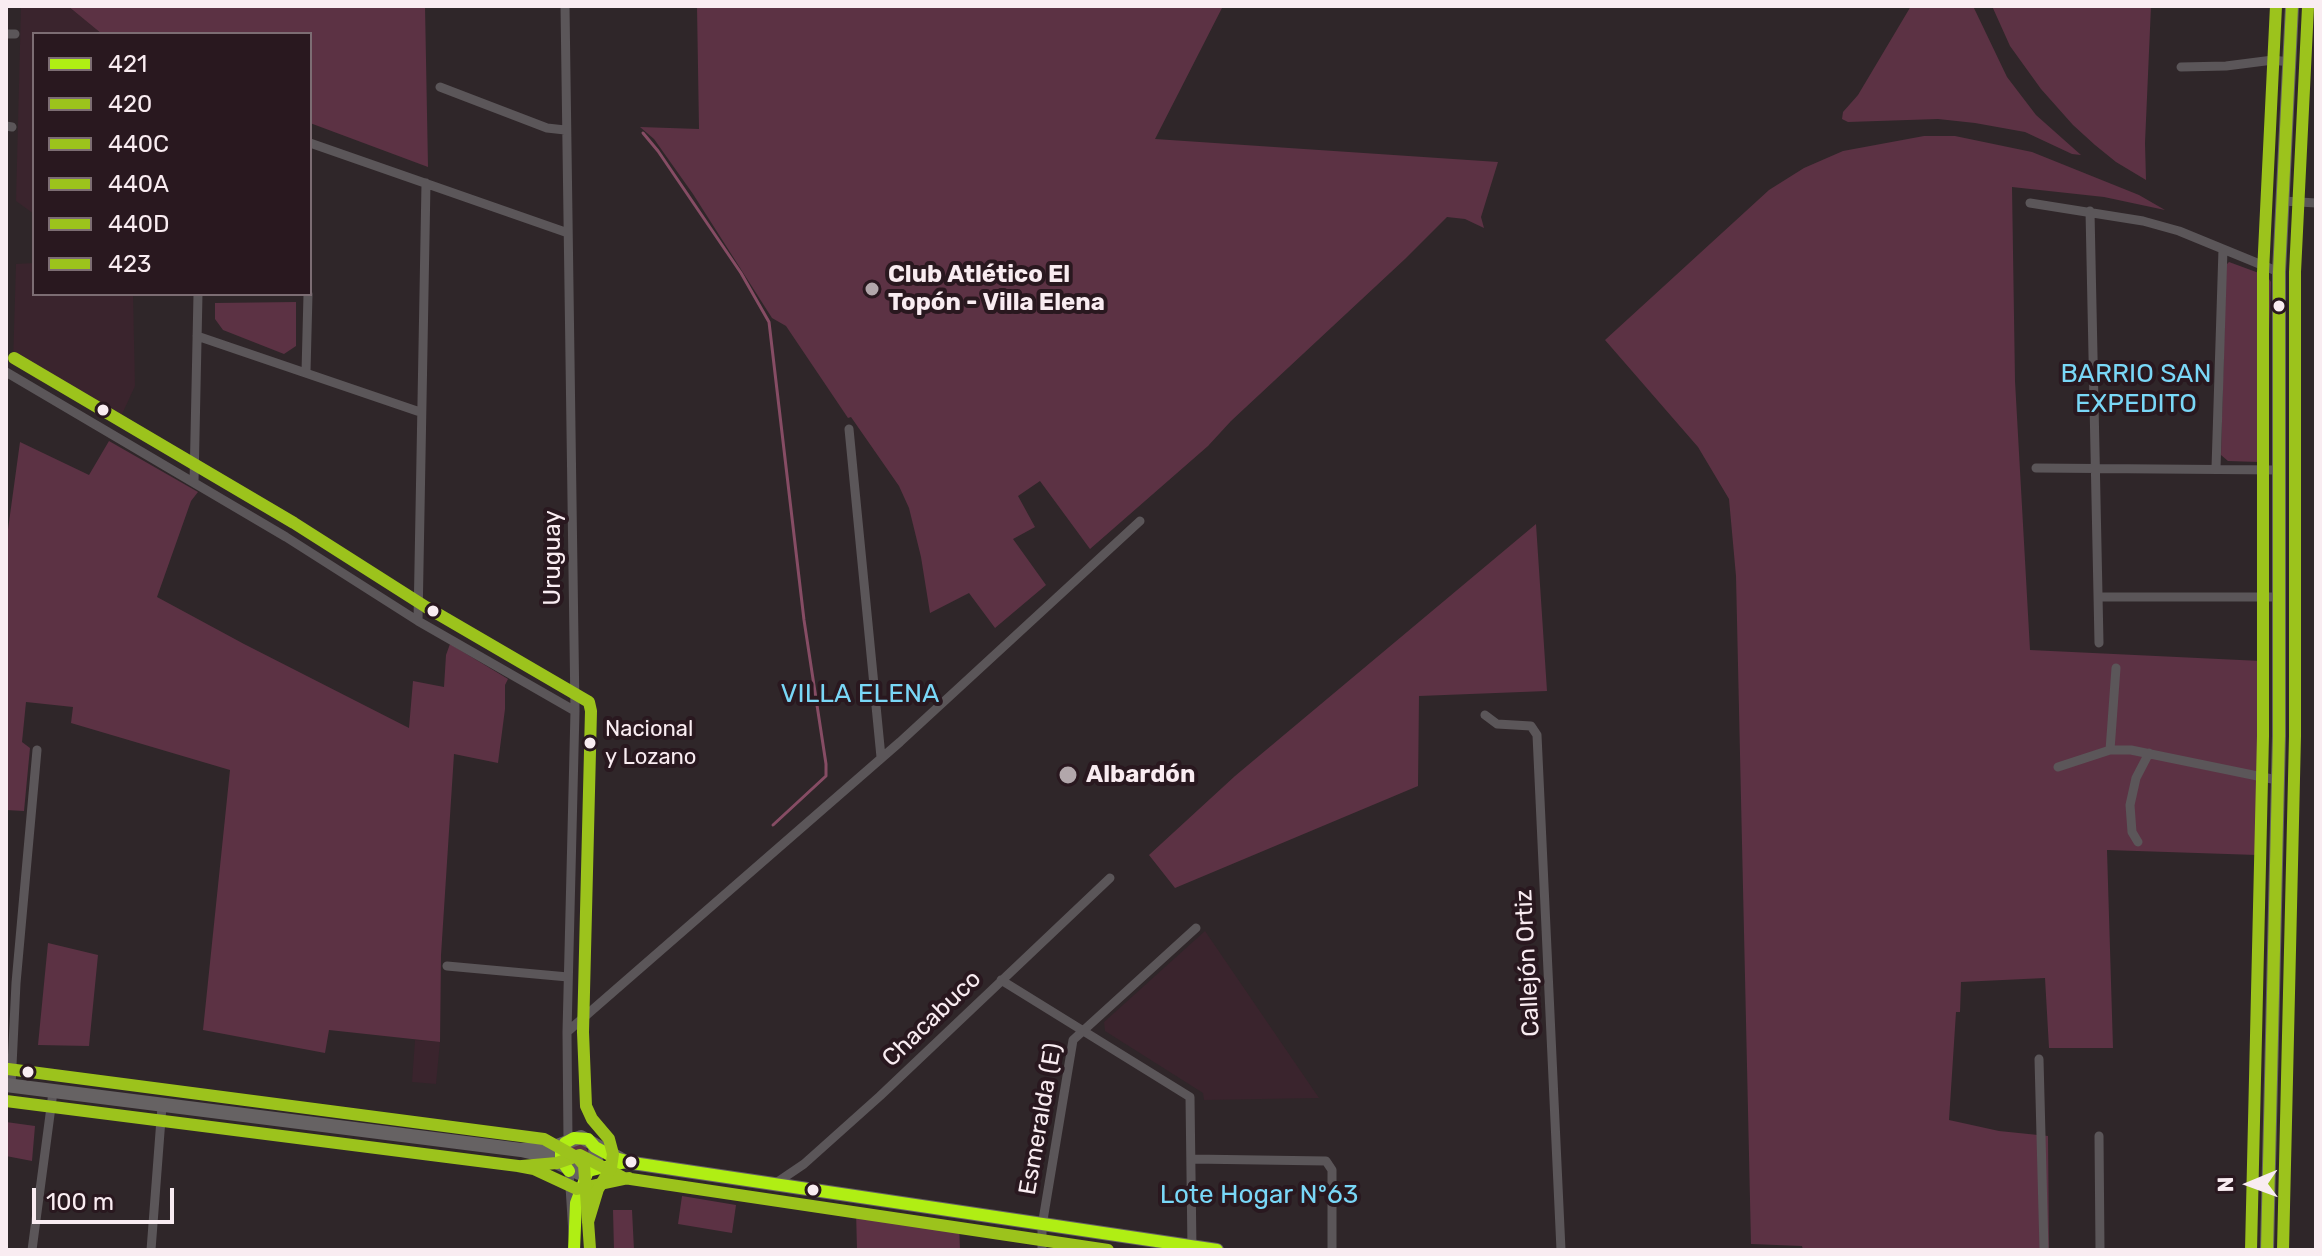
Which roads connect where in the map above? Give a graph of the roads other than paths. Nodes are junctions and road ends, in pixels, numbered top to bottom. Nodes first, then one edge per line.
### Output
1 (565, 6) edge
2 (2292, 6) edge
3 (2289, 62) junction
4 (2181, 67) dead end
5 (440, 87) dead end
6 (565, 130) junction
7 (312, 144) edge
8 (426, 183) junction
9 (2283, 201) junction
10 (2030, 203) dead end
11 (2316, 203) edge
12 (2090, 211) junction
13 (568, 233) junction
14 (2223, 249) junction
15 (2279, 272) junction
16 (198, 296) edge
17 (308, 296) edge
18 (197, 336) junction
19 (6, 372) edge
20 (306, 372) junction
21 (420, 412) junction
22 (849, 429) dead end
23 (2095, 467) junction
24 (2036, 468) dead end
25 (2216, 468) junction
26 (2279, 470) junction
27 (194, 483) junction
28 (1140, 521) dead end
29 (2098, 597) junction
30 (2279, 597) junction
31 (418, 621) junction
32 (2099, 643) dead end
33 (2116, 668) dead end
34 (575, 711) junction
35 (1485, 715) dead end
36 (37, 750) dead end
37 (2110, 750) junction
38 (2149, 753) junction
39 (881, 757) junction
40 (2058, 767) dead end
41 (2277, 780) junction
42 (2138, 842) dead end
43 (1110, 878) dead end
44 (1196, 928) dead end
45 (447, 966) dead end
46 (568, 977) junction
47 (1001, 980) junction
48 (1083, 1030) junction
49 (567, 1032) junction
50 (2039, 1059) dead end
51 (9, 1086) edge
52 (53, 1092) junction
53 (162, 1106) junction
54 (570, 1110) junction
55 (2099, 1136) dead end
56 (566, 1142) junction
57 (591, 1143) junction
58 (521, 1150) junction
59 (1192, 1159) junction
60 (626, 1162) junction
61 (590, 1169) junction
62 (568, 1170) junction
63 (776, 1183) junction
64 (2268, 1214) junction
65 (573, 1218) junction
66 (1042, 1226) junction
67 (1192, 1249) edge
68 (32, 1250) edge
69 (151, 1250) edge
70 (574, 1250) edge
71 (1042, 1250) edge
72 (1217, 1250) edge
73 (1332, 1250) edge
74 (1561, 1250) edge
75 (2044, 1250) edge
76 (2100, 1250) edge
77 (2257, 1250) edge
78 (2267, 1250) edge

1 - 6 street, Uruguay
2 - 3 main road
3 - 4 street
3 - 9 main road
5 - 6 street
6 - 13 street, Uruguay
7 - 8 street
8 - 13 street
8 - 21 street
9 - 11 street
9 - 15 main road
10 - 12 street
12 - 14 street
12 - 23 street
13 - 34 street, Uruguay
14 - 15 street
14 - 25 street
15 - 26 main road
16 - 18 street
17 - 20 street
18 - 20 street
18 - 27 street
19 - 27 street
20 - 21 street
21 - 31 street
22 - 39 street
23 - 24 street
23 - 25 street
23 - 29 street
25 - 26 street
26 - 30 main road
27 - 31 street
28 - 39 street
29 - 30 street
29 - 32 street
30 - 41 main road
31 - 34 street
33 - 37 street
34 - 46 street, Uruguay
35 - 74 street, Callejón Ortiz
36 - 51 street
37 - 38 street
37 - 40 street
38 - 41 street
38 - 42 street
39 - 49 street
41 - 64 main road
43 - 47 street, Chacabuco
44 - 48 street, Esmeralda (E)
45 - 46 street
46 - 49 street, Uruguay
47 - 48 street
47 - 63 street, Chacabuco
48 - 59 street
48 - 66 street, Esmeralda (E)
49 - 54 street, Uruguay
50 - 75 street
51 - 52 main road
52 - 53 main road
52 - 68 street
53 - 58 main road
53 - 69 street
54 - 56 street, Uruguay
54 - 57 street, Uruguay
55 - 76 street
56 - 57 main road
56 - 58 main road
56 - 62 main road
57 - 60 main road
57 - 61 main road
58 - 62 main road
59 - 67 street
59 - 73 street
60 - 61 main road
60 - 63 main road
61 - 62 main road
61 - 65 street
62 - 65 street
63 - 66 main road
64 - 77 main road
64 - 78 main road
65 - 70 street
66 - 67 main road
66 - 71 street, Esmeralda (E)
67 - 72 main road

